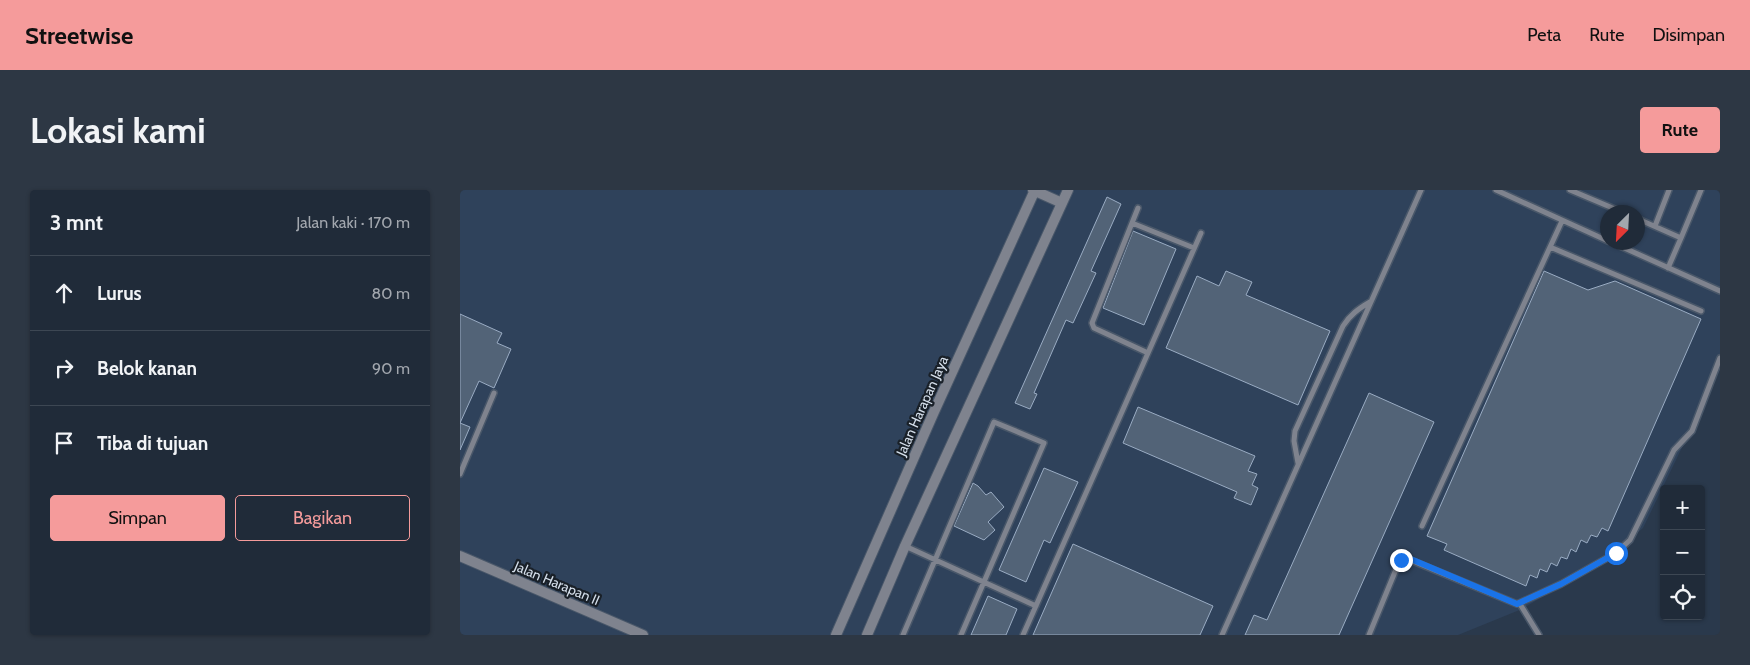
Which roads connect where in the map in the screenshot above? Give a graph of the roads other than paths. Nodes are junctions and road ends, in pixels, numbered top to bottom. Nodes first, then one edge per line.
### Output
1 (1034, 190) edge
2 (1068, 190) edge
3 (1421, 190) edge
4 (1496, 190) edge
5 (1570, 190) edge
6 (1669, 190) edge
7 (1702, 190) edge
8 (1062, 203) junction
9 (1605, 205) edge
10 (1138, 208) dead end
11 (1562, 221) junction
12 (1645, 222) edge
13 (1132, 223) junction
14 (1655, 226) junction
15 (1201, 233) dead end
16 (1600, 238) edge
17 (1681, 238) junction
18 (1550, 247) junction
19 (1194, 248) junction
20 (1627, 250) edge
21 (1668, 268) junction
22 (1720, 292) edge
23 (1370, 302) junction
24 (1701, 311) dead end
25 (1148, 353) junction
26 (1720, 358) edge
27 (494, 393) dead end
28 (1298, 463) junction
29 (460, 474) edge
30 (1422, 526) dead end
31 (905, 546) junction
32 (460, 556) edge
33 (935, 561) junction
34 (984, 582) junction
35 (1520, 604) junction
36 (1036, 606) junction
37 (643, 635) edge
38 (836, 635) edge
39 (867, 635) edge
40 (904, 635) edge
41 (961, 635) edge
42 (1023, 635) edge
43 (1222, 635) edge
44 (1370, 635) edge
45 (1539, 635) edge

1 - 8 street
1 - 38 street, Jalan Harapan Jaya
2 - 8 street
3 - 23 lane
4 - 11 lane
5 - 9 lane
6 - 14 lane
7 - 17 lane
8 - 31 street
10 - 13 lane
11 - 16 lane
11 - 18 lane
12 - 14 lane
13 - 19 lane
13 - 25 lane
14 - 17 lane
15 - 19 lane
17 - 21 lane
18 - 24 lane
18 - 30 lane
19 - 25 lane
20 - 21 lane
21 - 22 lane
23 - 28 lane
23 - 28 lane
25 - 36 lane
26 - 35 lane
27 - 29 lane
28 - 43 lane
31 - 33 lane
31 - 39 street
32 - 37 street, Jalan Harapan II
33 - 34 lane
33 - 34 lane
33 - 40 lane
34 - 36 lane
34 - 41 lane
35 - 44 lane
35 - 45 lane
36 - 42 lane

